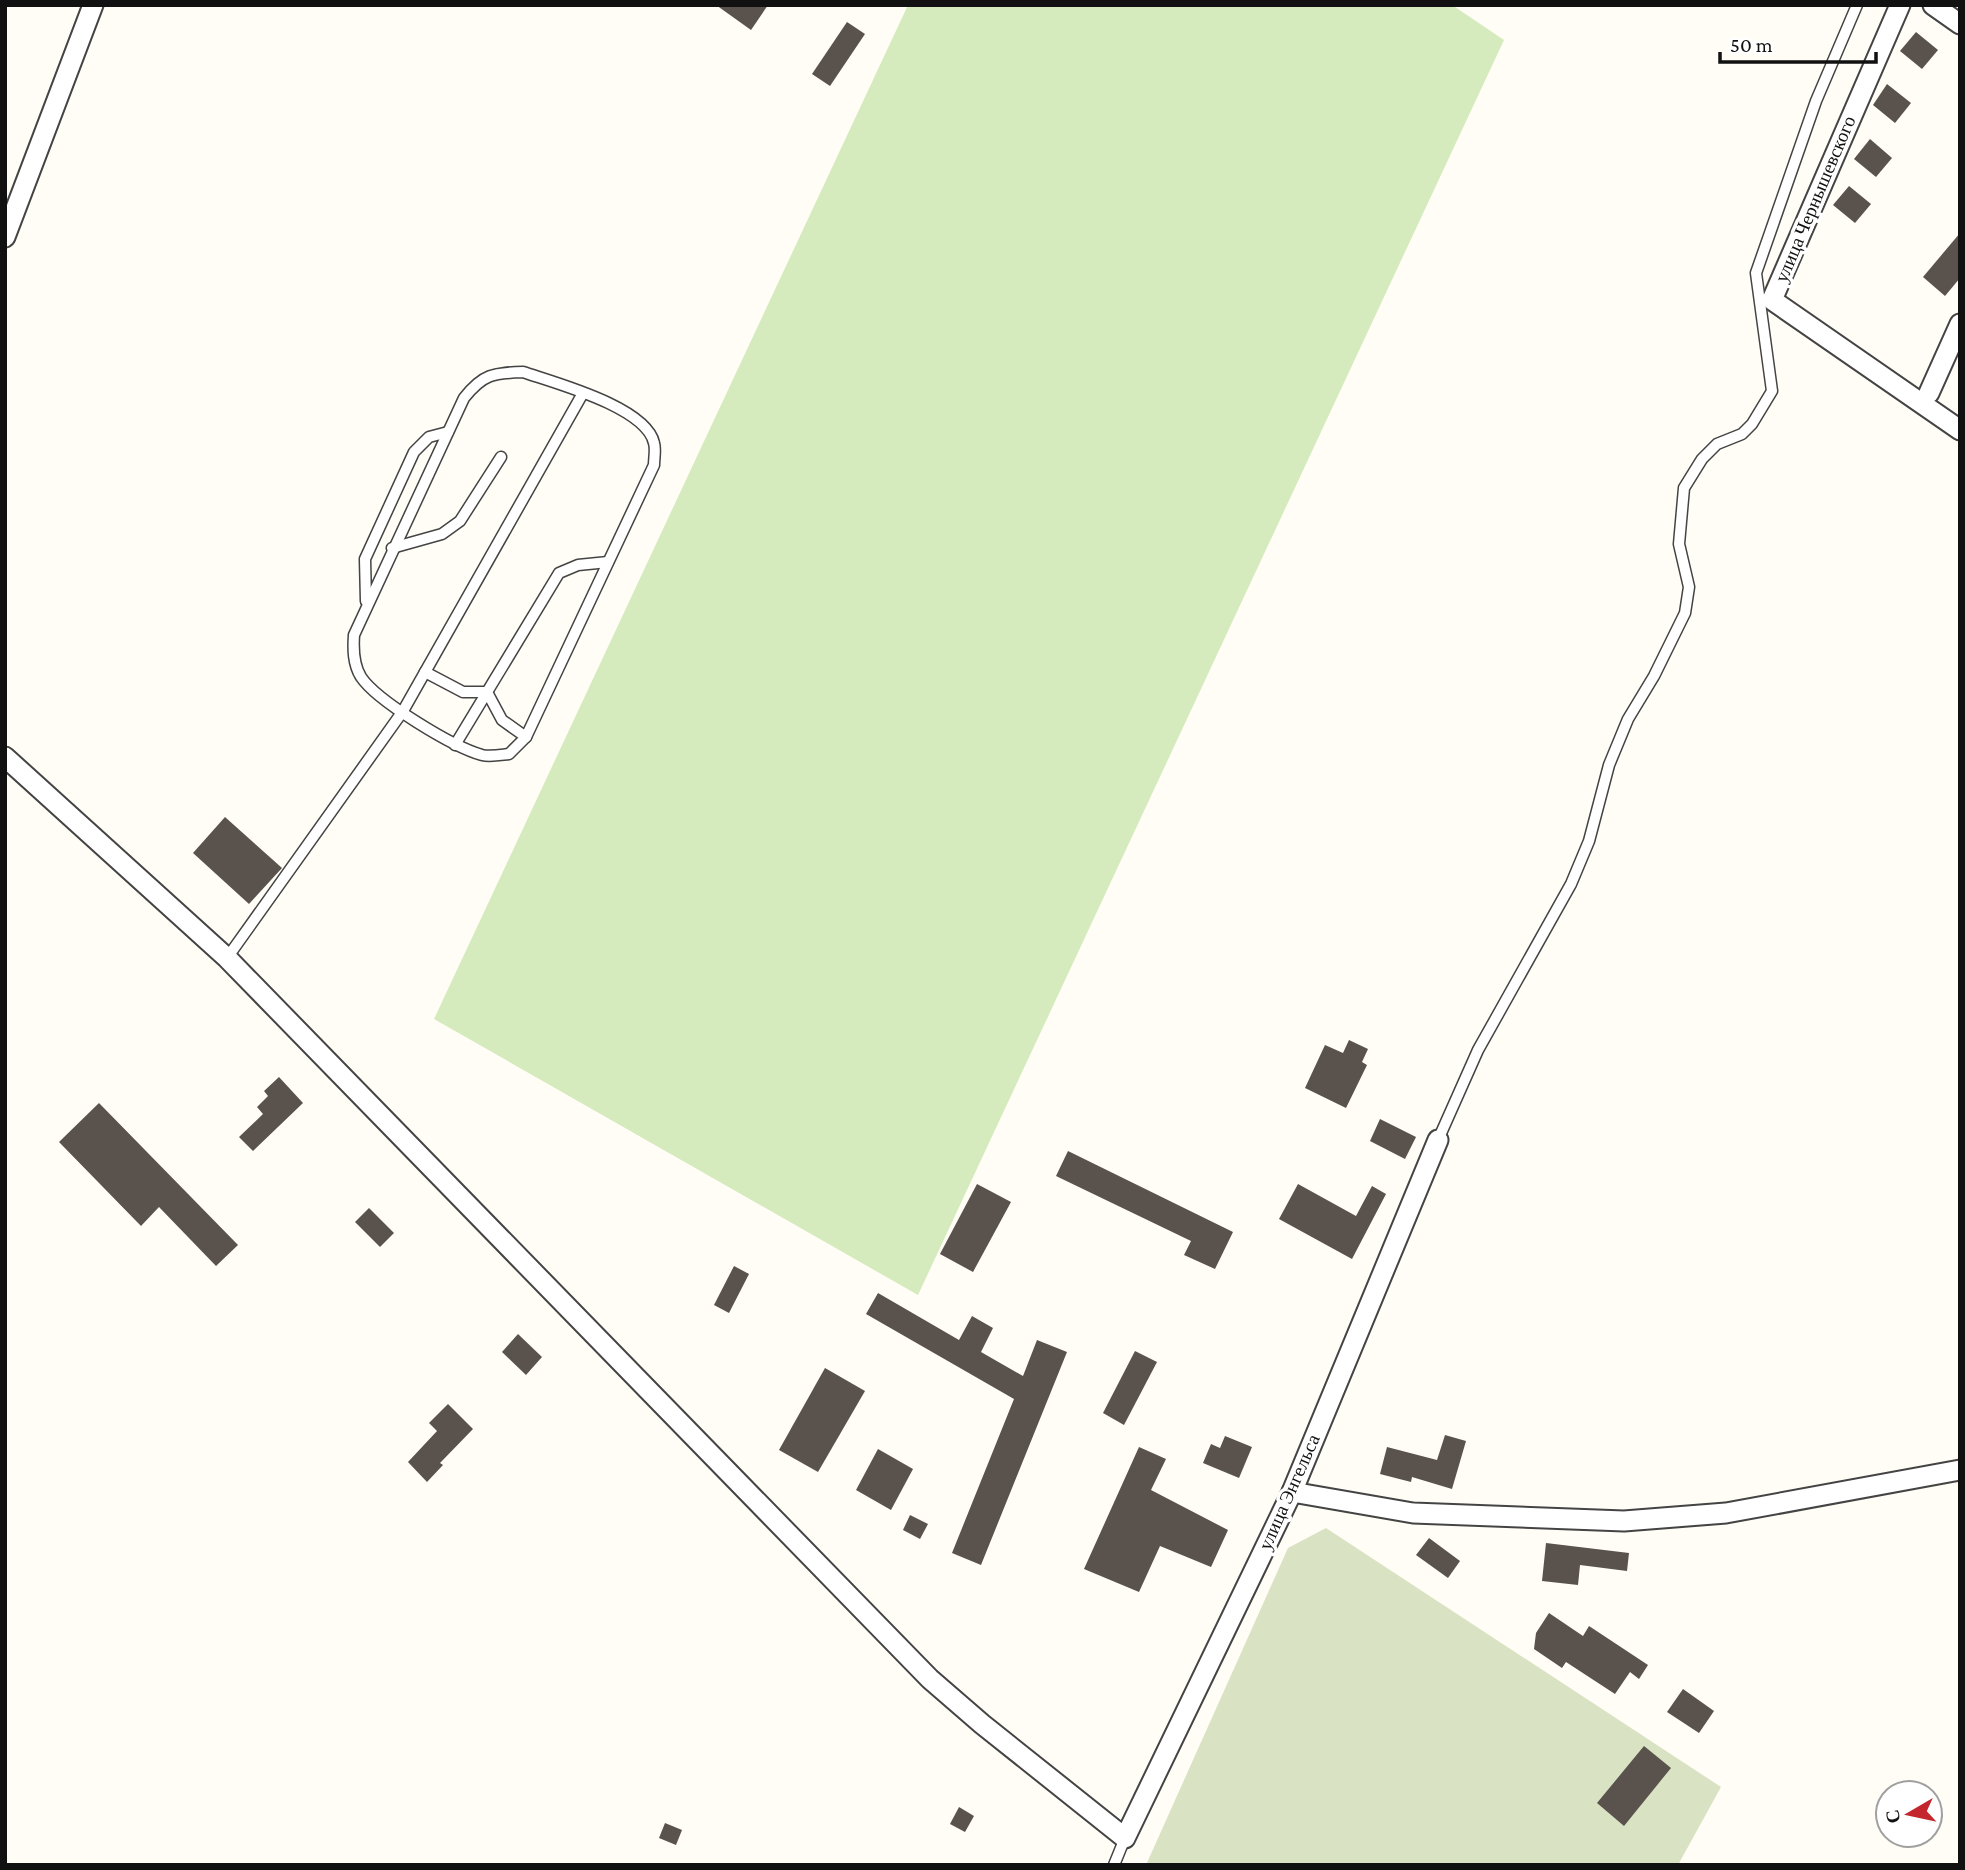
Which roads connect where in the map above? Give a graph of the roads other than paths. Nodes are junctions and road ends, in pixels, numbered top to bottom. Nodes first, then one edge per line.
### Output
1 (93, 5) edge
2 (1857, 5) edge
3 (1900, 5) edge
4 (1933, 5) edge
5 (1960, 24) edge
6 (5, 237) edge
7 (1960, 324) edge
8 (583, 393) junction
9 (1929, 393) dead end
10 (1960, 430) edge
11 (448, 432) junction
12 (501, 457) dead end
13 (392, 548) junction
14 (608, 562) junction
15 (366, 605) junction
16 (425, 672) junction
17 (487, 692) junction
18 (402, 711) junction
19 (526, 737) junction
20 (455, 745) junction
21 (5, 757) edge
22 (228, 958) junction
23 (1438, 1140) joint
24 (1960, 1470) edge
25 (1292, 1492) junction
26 (1125, 1838) junction
27 (1114, 1865) edge

1 - 6 street
2 - 23 lane
3 - 10 street, улица Чернышевского
4 - 5 street
7 - 9 street
8 - 11 lane
8 - 14 lane
8 - 16 lane
11 - 13 lane
11 - 15 lane
12 - 13 lane
13 - 15 lane
14 - 17 lane
14 - 19 lane
15 - 18 lane
16 - 17 lane
16 - 18 lane
17 - 19 lane
17 - 20 lane
18 - 20 lane
18 - 22 lane
19 - 20 lane
21 - 22 street
22 - 26 street
23 - 25 street, улица Энгельса
24 - 25 street
25 - 26 street, улица Энгельса
26 - 27 lane

